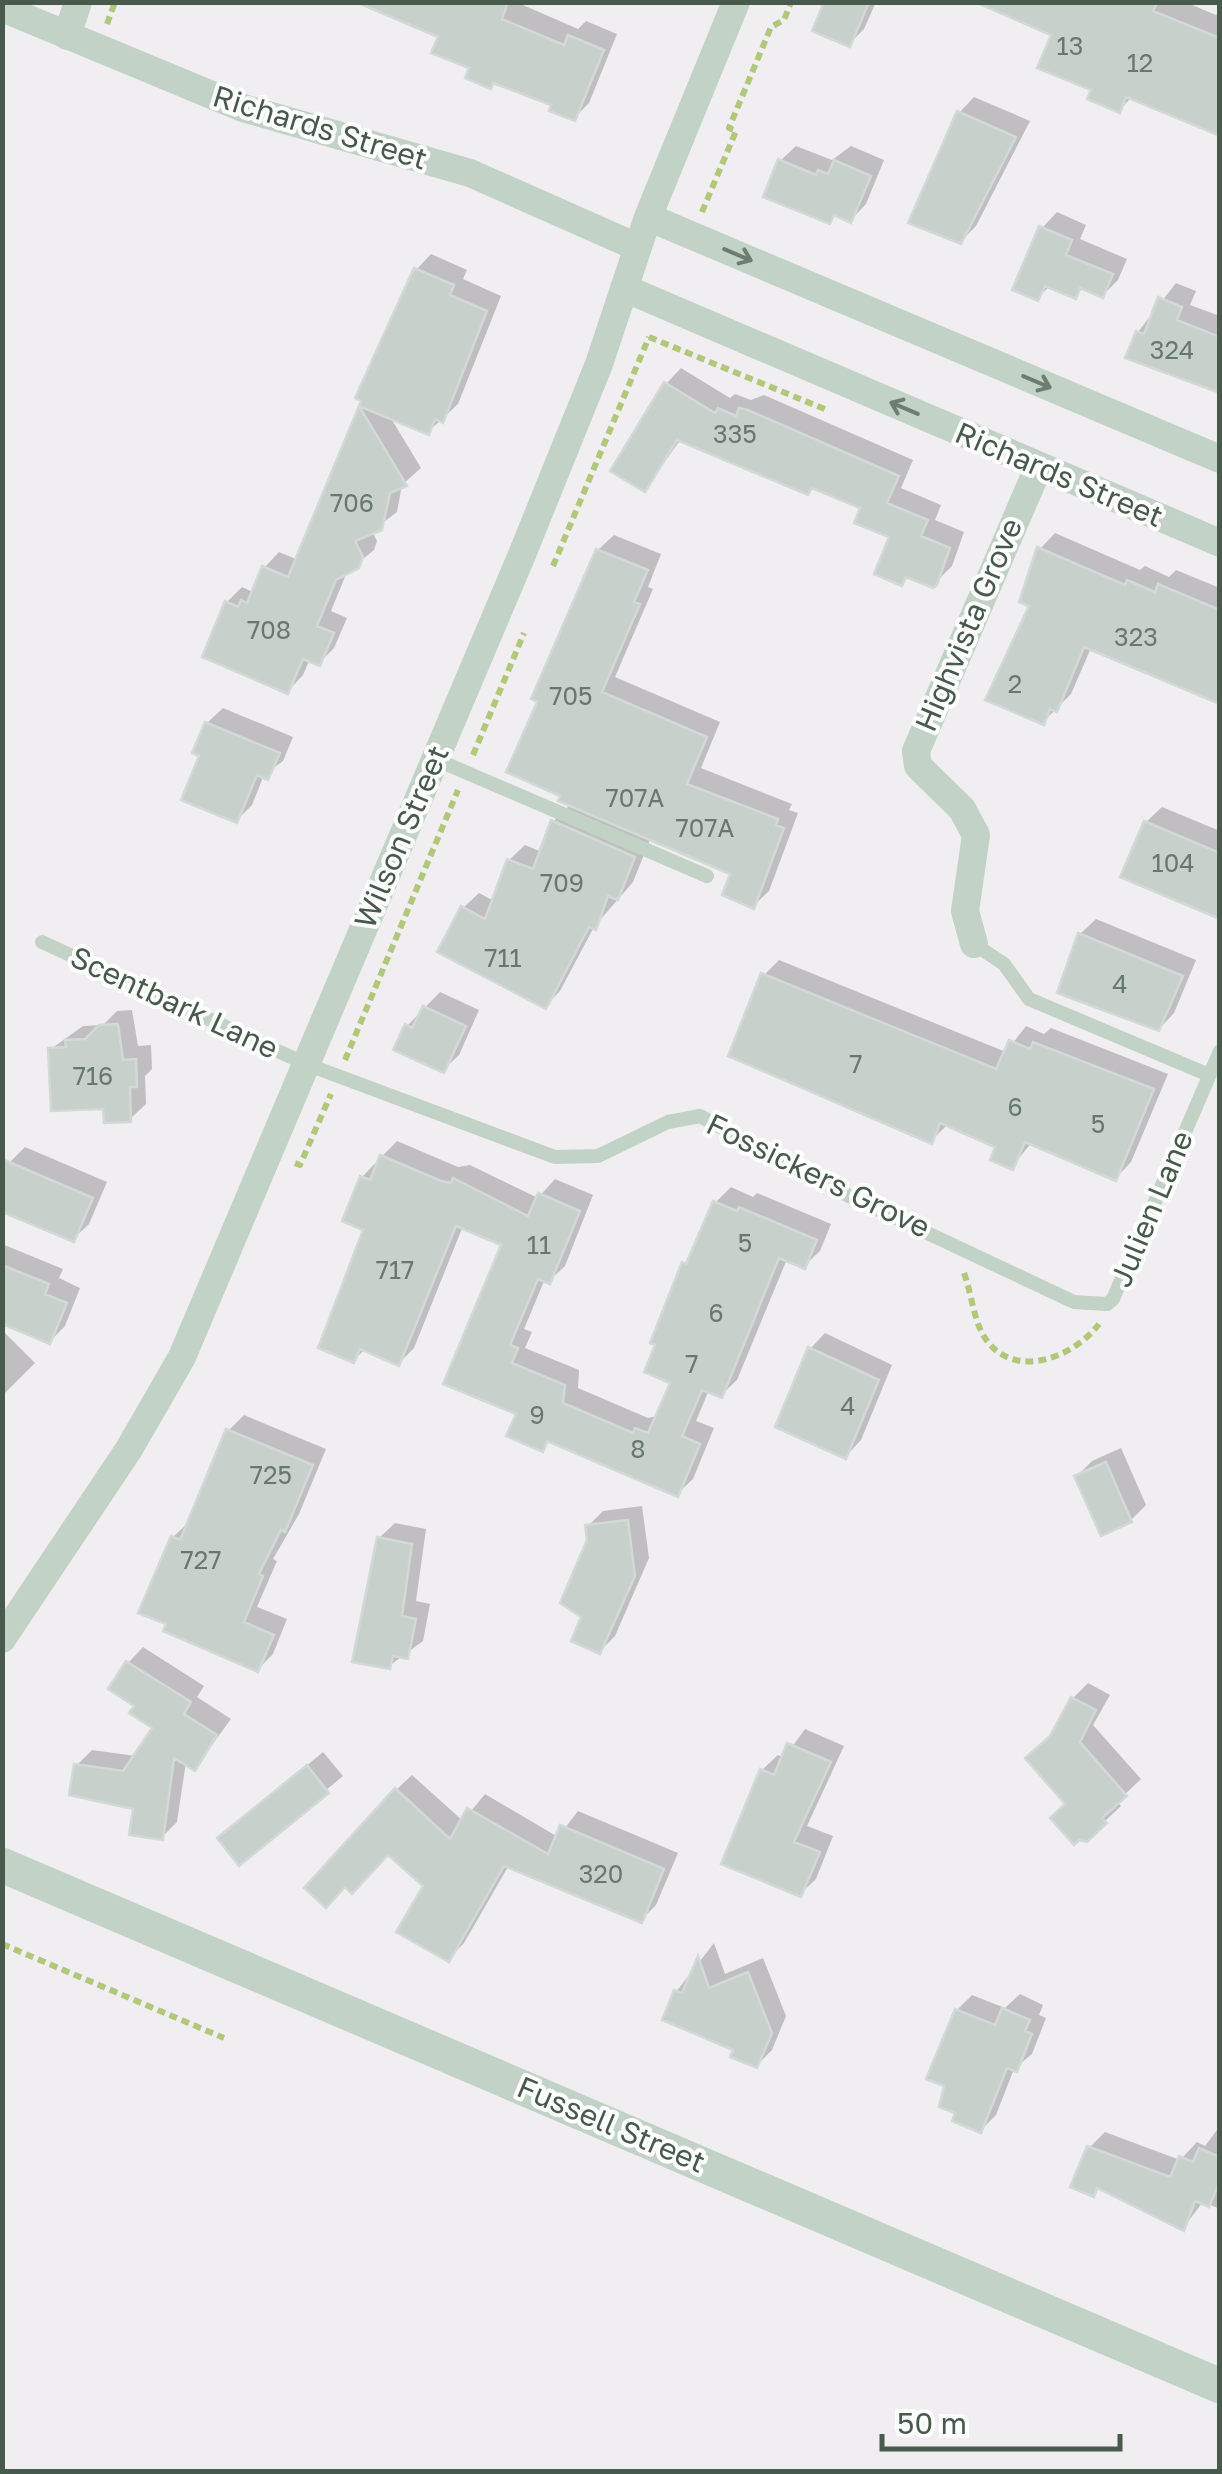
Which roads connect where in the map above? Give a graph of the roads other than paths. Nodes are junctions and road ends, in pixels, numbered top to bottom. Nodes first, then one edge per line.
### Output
1 (78, 2) edge
2 (736, 2) edge
3 (3, 11) edge
4 (67, 36) junction
5 (648, 217) junction
6 (638, 247) junction
7 (624, 288) junction
8 (1220, 459) edge
9 (1039, 466) junction
10 (1220, 543) edge
11 (435, 759) junction
12 (707, 876) dead end
13 (42, 942) dead end
14 (974, 944) joint
15 (1220, 1051) edge
16 (306, 1064) junction
17 (1209, 1075) junction
18 (1106, 1302) joint
19 (2, 1639) edge
20 (2, 1865) edge
21 (1220, 2386) edge

1 - 4 street
2 - 5 street, Wilson Street
3 - 4 street, Richards Street
4 - 6 street, Richards Street
5 - 6 street, Wilson Street
5 -> 8 street
6 - 7 street, Wilson Street
9 -> 7 street, Richards Street
7 - 11 street, Wilson Street
9 - 10 street, Richards Street
9 - 14 street, Highvista Grove
11 - 12 lane
11 - 16 street, Wilson Street
13 - 16 lane, Scentbark Lane
14 - 17 lane
15 - 17 lane, Julien Lane
16 - 18 lane, Fossickers Grove
16 - 19 street, Wilson Street
17 - 18 lane, Julien Lane
20 - 21 street, Fussell Street

